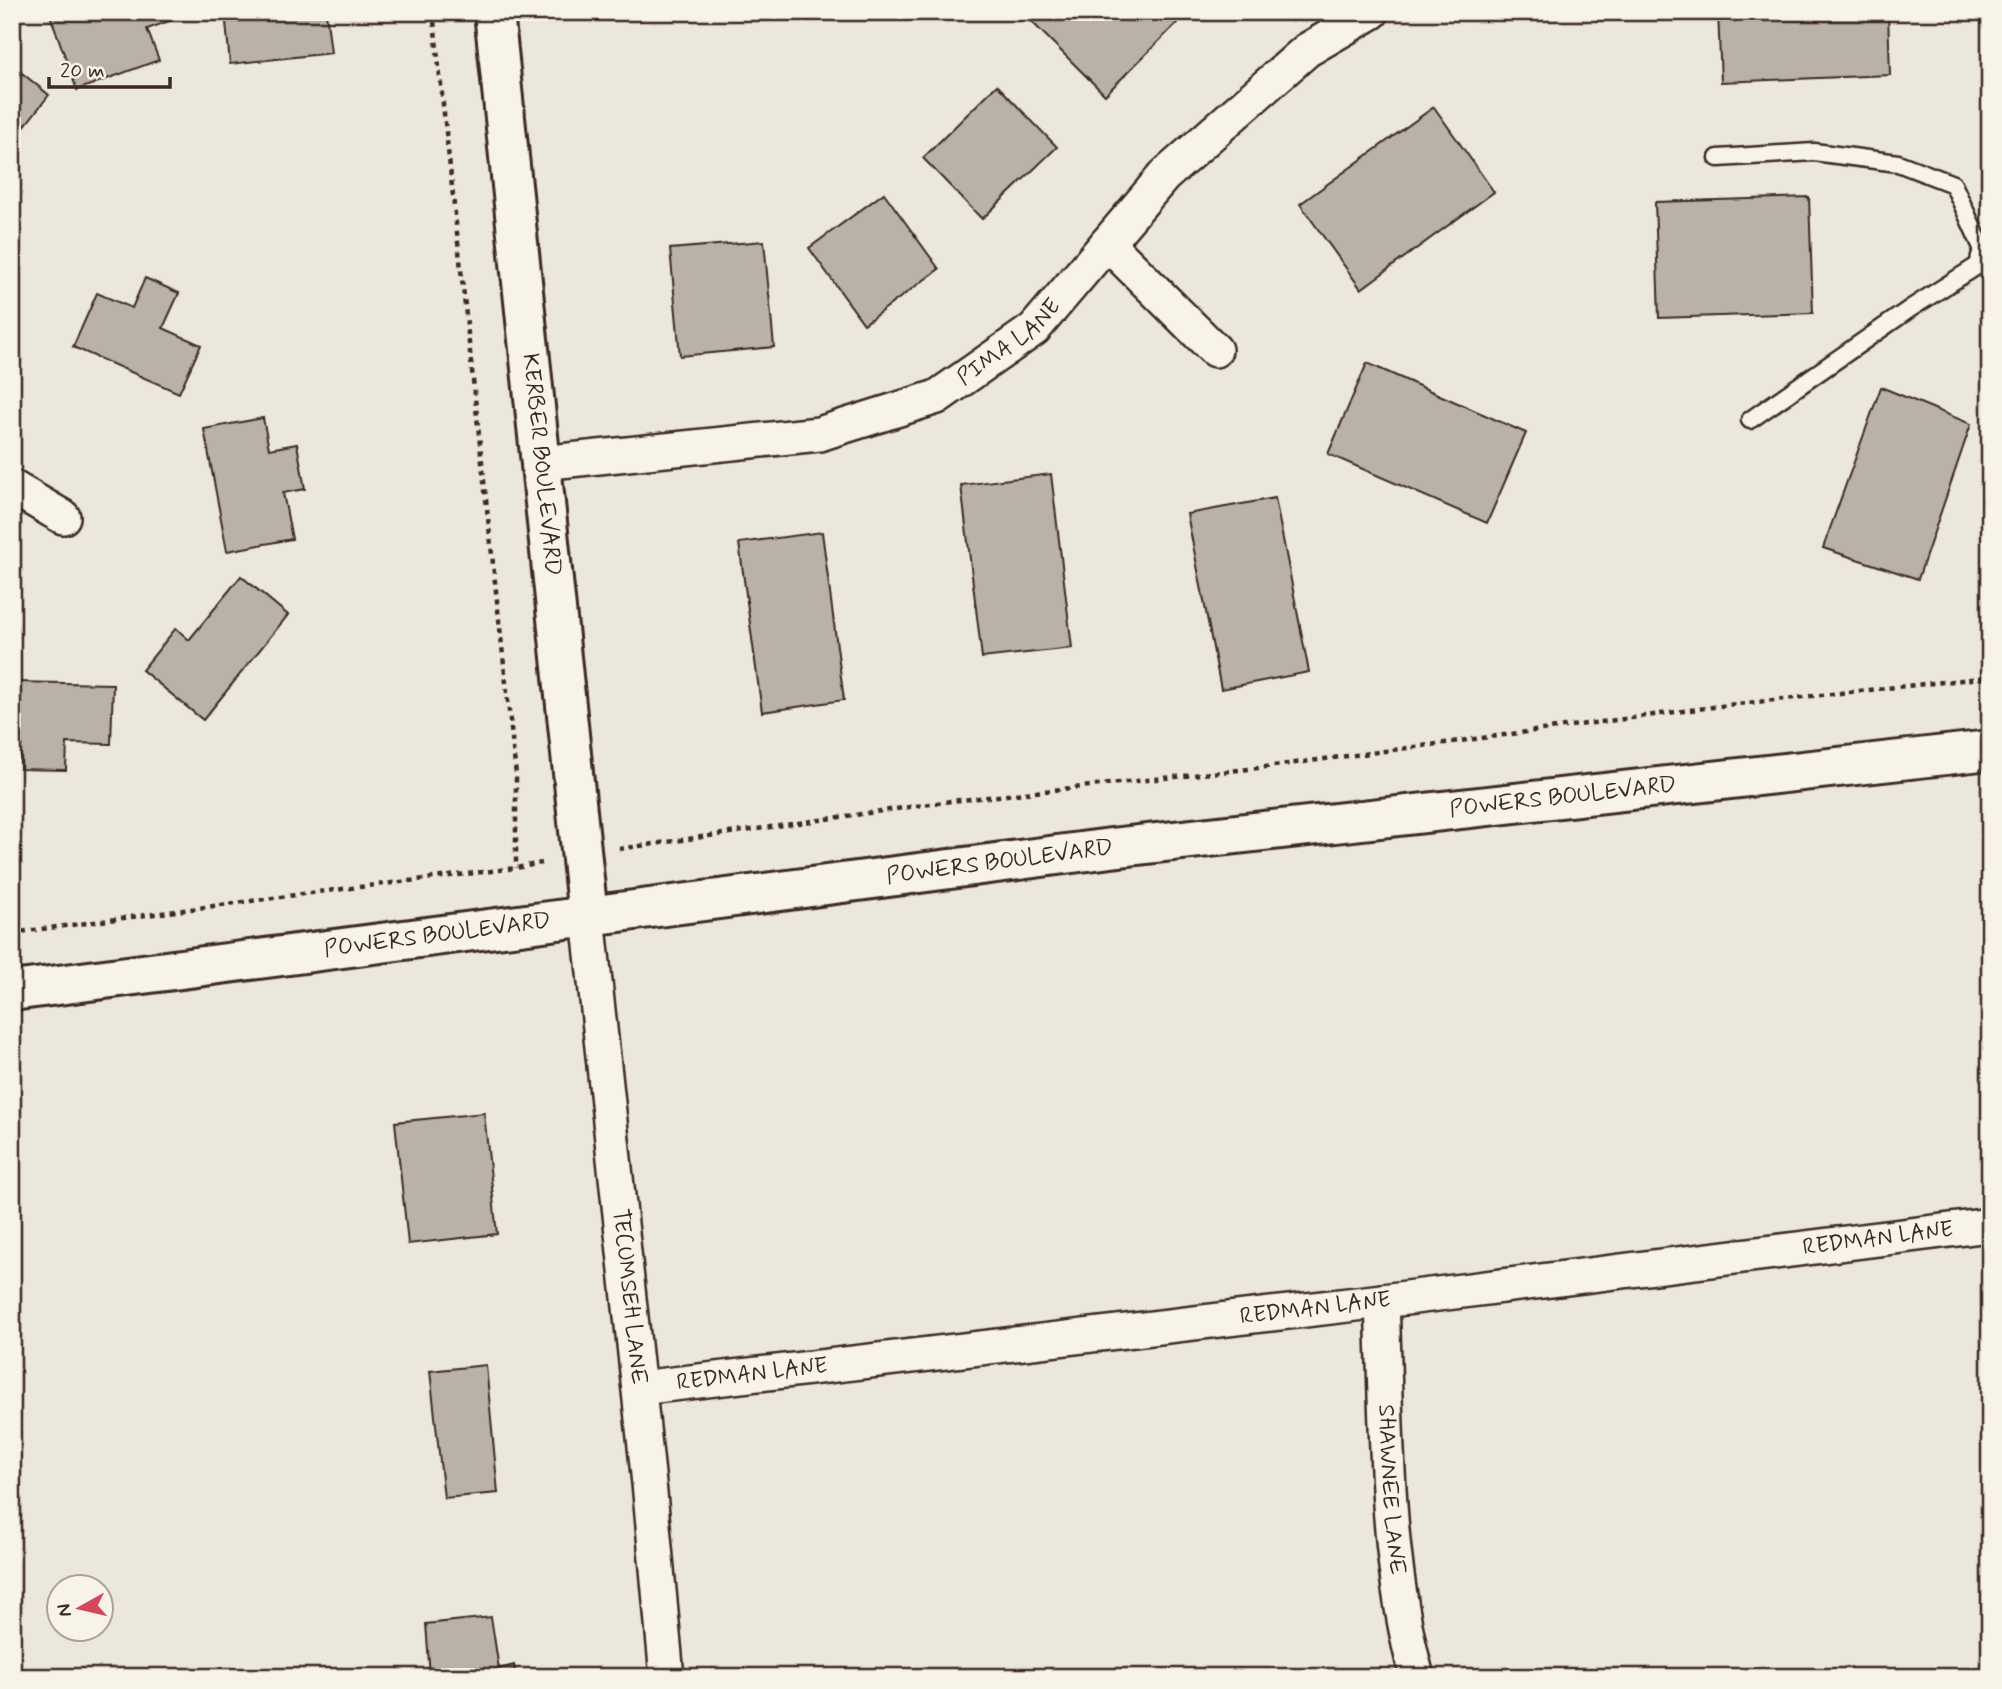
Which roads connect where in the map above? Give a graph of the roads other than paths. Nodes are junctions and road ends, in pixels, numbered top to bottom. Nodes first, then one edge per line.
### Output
1 (495, 12) edge
2 (1372, 12) edge
3 (1718, 158) dead end
4 (1107, 243) junction
5 (1989, 261) edge
6 (1215, 350) dead end
7 (1750, 420) dead end
8 (541, 463) junction
9 (12, 487) edge
10 (63, 517) dead end
11 (1990, 750) edge
12 (589, 917) junction
13 (12, 991) edge
14 (1990, 1225) edge
15 (1382, 1301) junction
16 (639, 1388) junction
17 (667, 1677) edge
18 (1417, 1677) edge

1 - 8 main road, KERBER BOULEVARD
2 - 4 street, PIMA LANE
3 - 5 lane
4 - 6 street
4 - 8 street, PIMA LANE
5 - 7 lane
8 - 12 main road, KERBER BOULEVARD
9 - 10 street
11 - 12 main road, POWERS BOULEVARD
12 - 13 main road, POWERS BOULEVARD
12 - 16 street, TECUMSEH LANE
14 - 15 street, REDMAN LANE
15 - 16 street, REDMAN LANE
15 - 18 street, SHAWNEE LANE
16 - 17 street, TECUMSEH LANE

